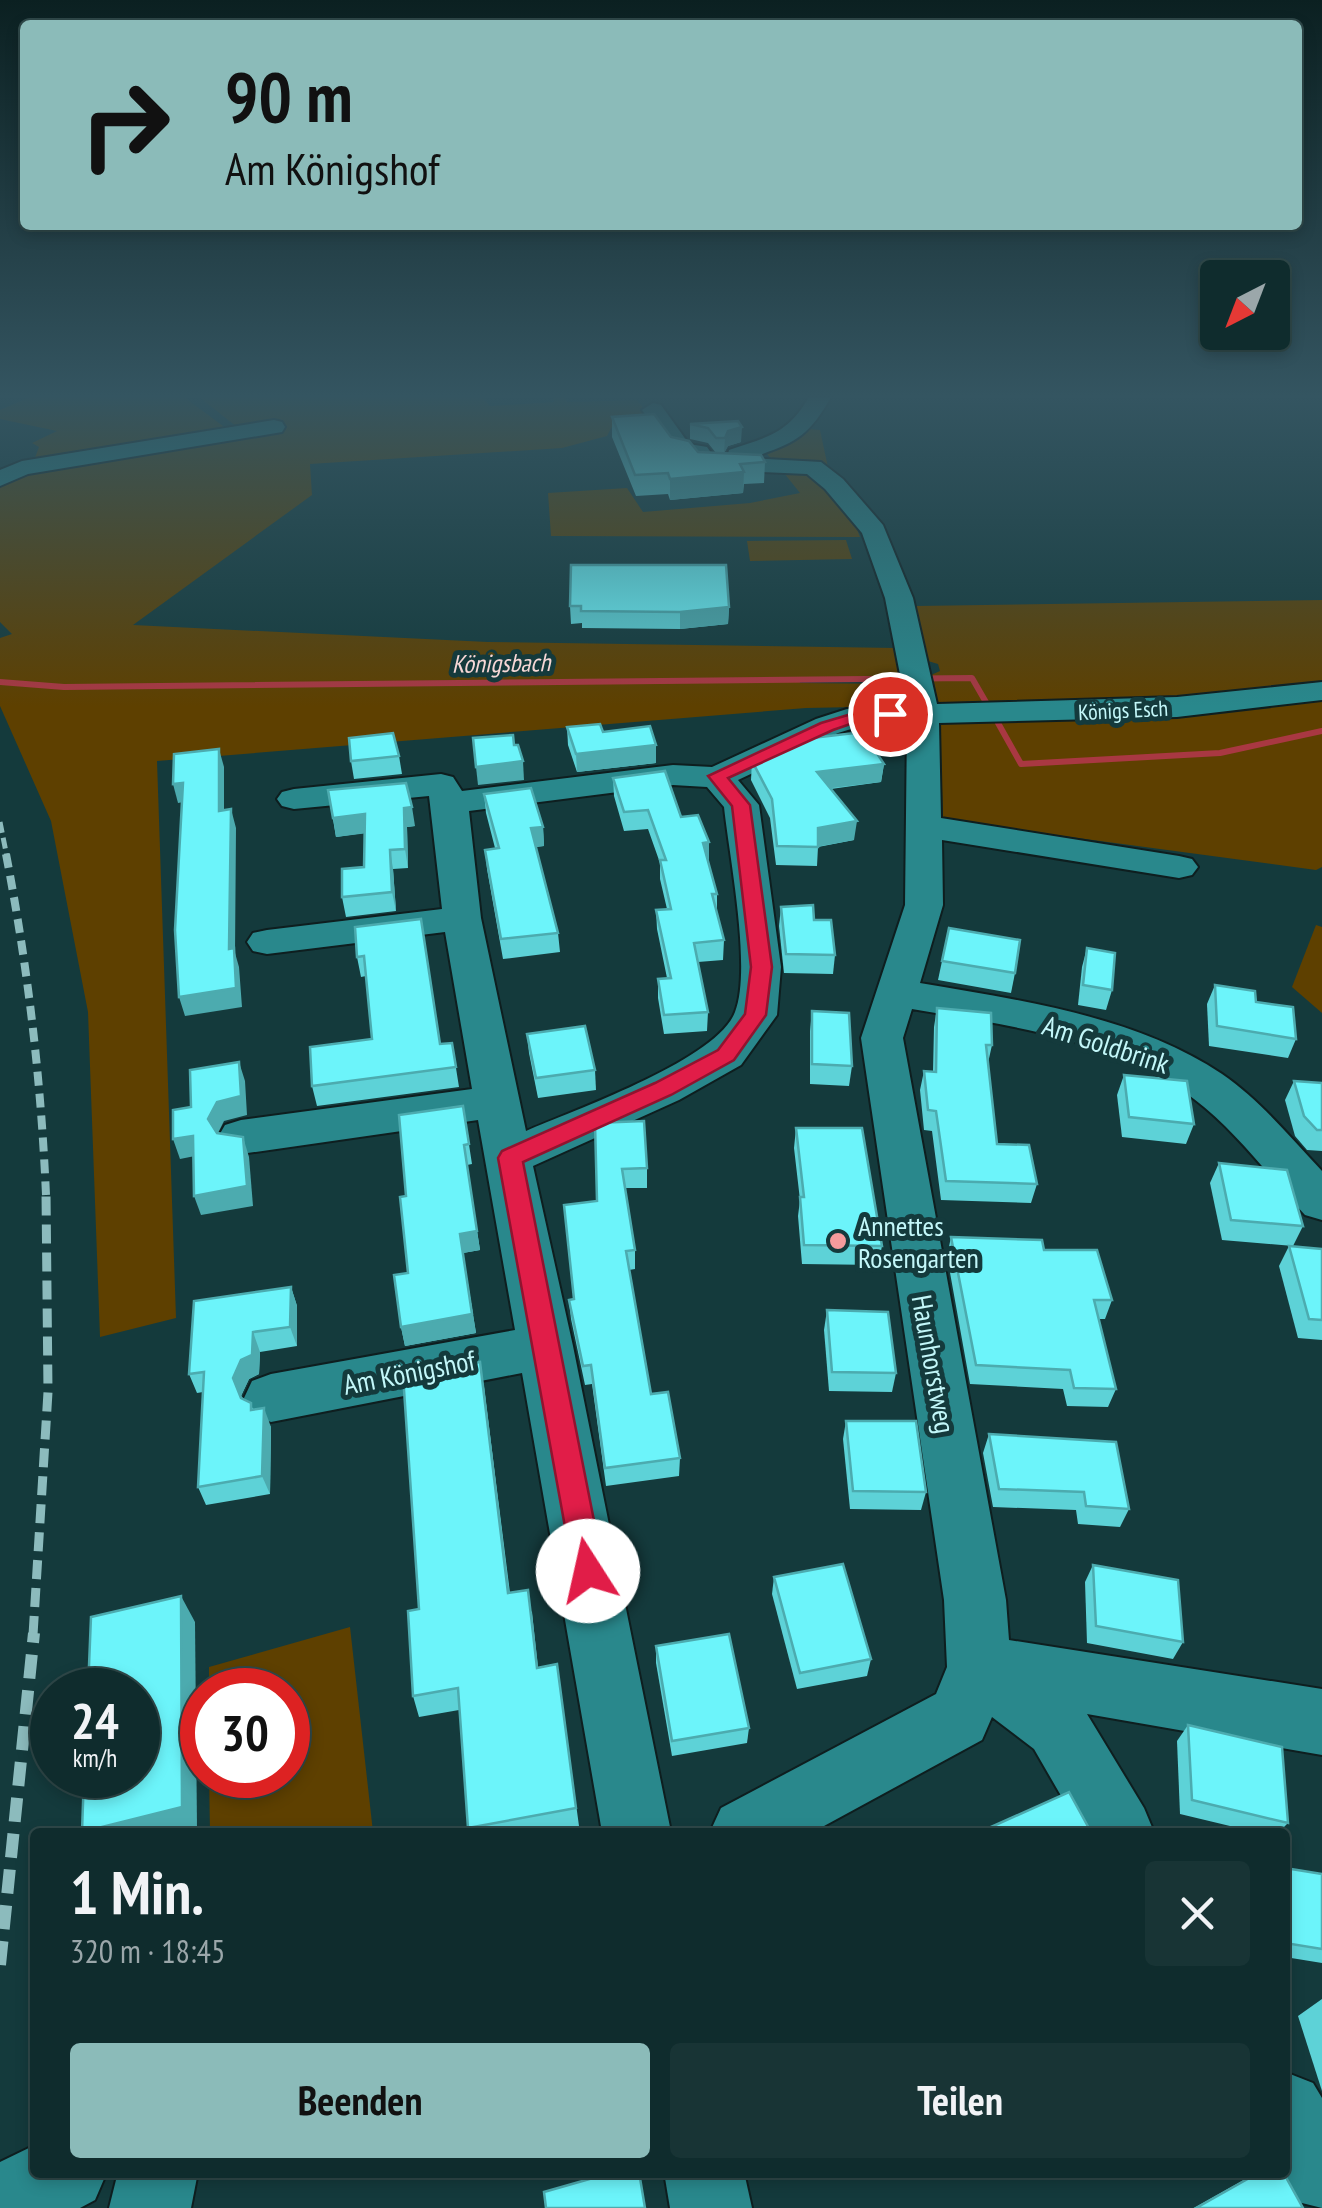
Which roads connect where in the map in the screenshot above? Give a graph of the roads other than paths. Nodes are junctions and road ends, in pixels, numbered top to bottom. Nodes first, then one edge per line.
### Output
1 (848, 500) edge
2 (1322, 691) edge
3 (923, 712) junction
4 (435, 748) dead end
5 (717, 776) junction
6 (445, 794) junction
7 (294, 799) dead end
8 (922, 826) junction
9 (1179, 867) dead end
10 (462, 918) junction
11 (267, 942) dead end
12 (899, 993) junction
13 (500, 1101) junction
14 (241, 1137) edge
15 (510, 1158) junction
16 (1322, 1202) edge
17 (547, 1346) junction
18 (270, 1398) dead end
19 (979, 1668) junction
20 (1322, 1722) edge
21 (636, 1828) edge
22 (752, 1828) edge
23 (1118, 1828) edge
24 (1290, 2119) edge
25 (1322, 2173) edge
26 (55, 2178) edge
27 (157, 2178) edge
28 (705, 2178) edge
29 (0, 2205) edge
30 (150, 2208) edge
31 (710, 2208) edge

1 - 3 street, Haunhorstweg
2 - 3 street, Königs Esch
3 - 5 street
3 - 8 street, Haunhorstweg
4 - 6 street
5 - 6 street
5 - 15 street
6 - 7 street
6 - 10 street
8 - 9 street
8 - 12 street, Haunhorstweg
10 - 11 street
10 - 13 street
12 - 16 street, Am Goldbrink
12 - 19 street, Haunhorstweg
13 - 14 street
13 - 15 street
15 - 17 street
17 - 18 street, Am Königshof
17 - 21 street
19 - 20 street
19 - 22 street, Haunhorstweg
19 - 23 street
24 - 25 street
26 - 29 street
27 - 30 street
28 - 31 street

